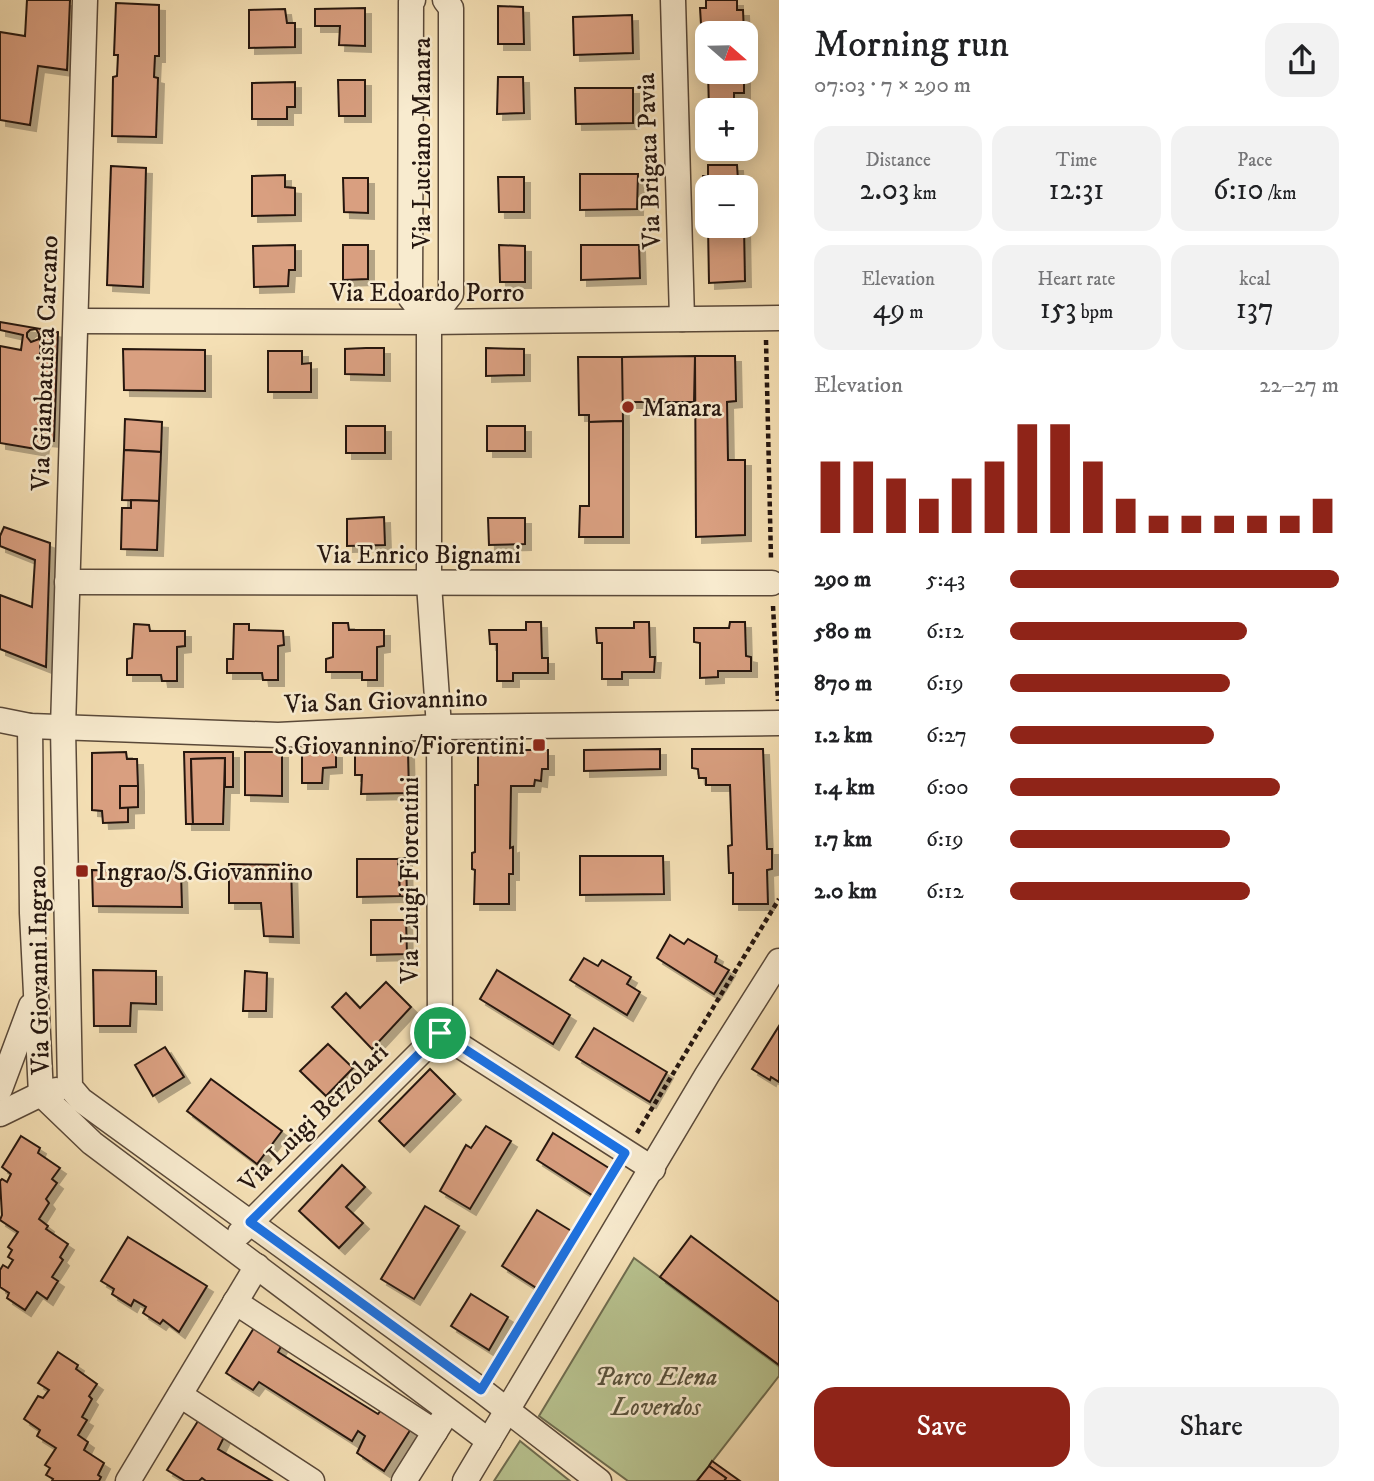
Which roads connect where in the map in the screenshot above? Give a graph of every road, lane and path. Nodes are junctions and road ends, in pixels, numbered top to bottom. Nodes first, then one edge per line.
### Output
1 (85, 0) edge
2 (413, 0) edge
3 (446, 0) edge
4 (673, 0) edge
5 (682, 319) junction
6 (772, 319) edge
7 (76, 321) junction
8 (429, 322) junction
9 (67, 582) junction
10 (772, 583) junction
11 (429, 584) junction
12 (778, 717) edge
13 (0, 720) edge
14 (30, 726) junction
15 (439, 727) junction
16 (63, 728) junction
17 (779, 899) edge
18 (779, 961) edge
19 (35, 996) junction
20 (440, 1033) junction
21 (70, 1087) junction
22 (0, 1089) edge
23 (41, 1094) junction
24 (0, 1114) edge
25 (625, 1153) junction
26 (653, 1169) junction
27 (250, 1222) junction
28 (229, 1245) junction
29 (257, 1266) junction
30 (236, 1302) junction
31 (481, 1390) junction
32 (180, 1395) junction
33 (506, 1409) junction
34 (449, 1410) junction
35 (435, 1432) junction
36 (489, 1441) junction
37 (128, 1481) edge
38 (312, 1481) edge
39 (404, 1481) edge
40 (465, 1481) edge
41 (599, 1481) edge

1 - 7 street, Via Gianbattista Carcano
2 - 8 street, Via Luciano Manara
3 - 8 street, Via Luciano Manara
4 - 5 street, Via Brigata Pavia
5 - 6 street, Via Edoardo Porro
5 - 8 street, Via Edoardo Porro
6 - 10 path
7 - 8 street, Via Edoardo Porro
7 - 9 street, Via Gianbattista Carcano
8 - 11 street
9 - 11 street, Via Enrico Bignami
9 - 16 street, Via Gianbattista Carcano
10 - 11 street, Via Enrico Bignami
10 - 12 path
11 - 15 street
12 - 15 street, Via San Giovannino
13 - 14 street, Via San Giovannino
14 - 16 street, Via San Giovannino
14 - 19 street, Via Giovanni Ingrao
15 - 16 street, Via San Giovannino
15 - 20 street, Via Luigi Fiorentini
16 - 21 street, Via Giovanni Ingrao
17 - 25 path
18 - 26 street
19 - 22 street
19 - 23 street, Via Giovanni Ingrao
20 - 25 street
20 - 27 street, Via Luigi Berzolari
21 - 23 street
21 - 27 street, Via Giovanni Ingrao
23 - 24 street
23 - 28 street, Via Giovanni Ingrao
25 - 26 street
25 - 31 path
26 - 33 street
27 - 28 street, Via Luigi Berzolari
27 - 31 street, Via Giovanni Ingrao
28 - 29 street, Via Giovanni Ingrao
29 - 30 street
29 - 34 street, Via Giovanni Ingrao
30 - 32 street
30 - 35 street
31 - 33 street, Via Giovanni Ingrao
32 - 37 street
32 - 38 street
33 - 36 street
33 - 41 street, Via Giovanni Ingrao
34 - 35 street
34 - 36 street, Via Giovanni Ingrao
35 - 39 street
36 - 40 street

